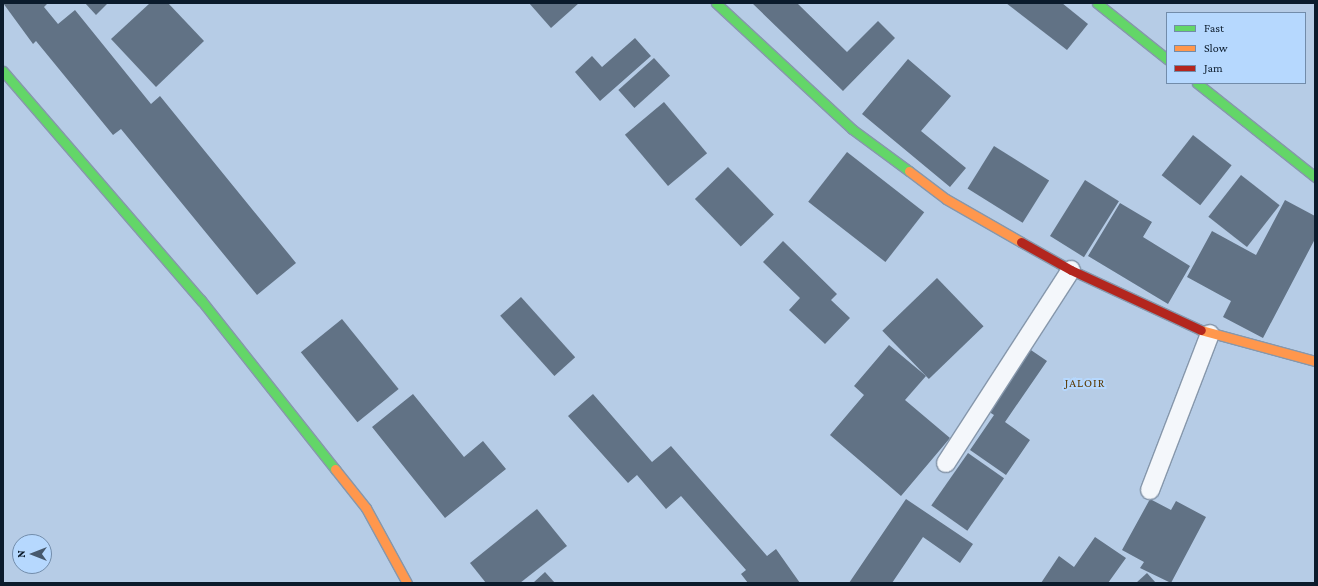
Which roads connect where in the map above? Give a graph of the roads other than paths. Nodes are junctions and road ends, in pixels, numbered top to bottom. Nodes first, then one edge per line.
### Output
1 (716, 3) edge
2 (1097, 3) edge
3 (1166, 58) edge
4 (3, 71) edge
5 (1198, 84) edge
6 (1315, 177) edge
7 (1071, 270) junction
8 (1210, 334) junction
9 (1315, 361) edge
10 (946, 463) dead end
11 (1150, 490) dead end
12 (407, 583) edge

1 - 7 street
2 - 3 street
4 - 12 street
5 - 6 street
7 - 8 street
7 - 10 lane
8 - 9 street
8 - 11 lane

